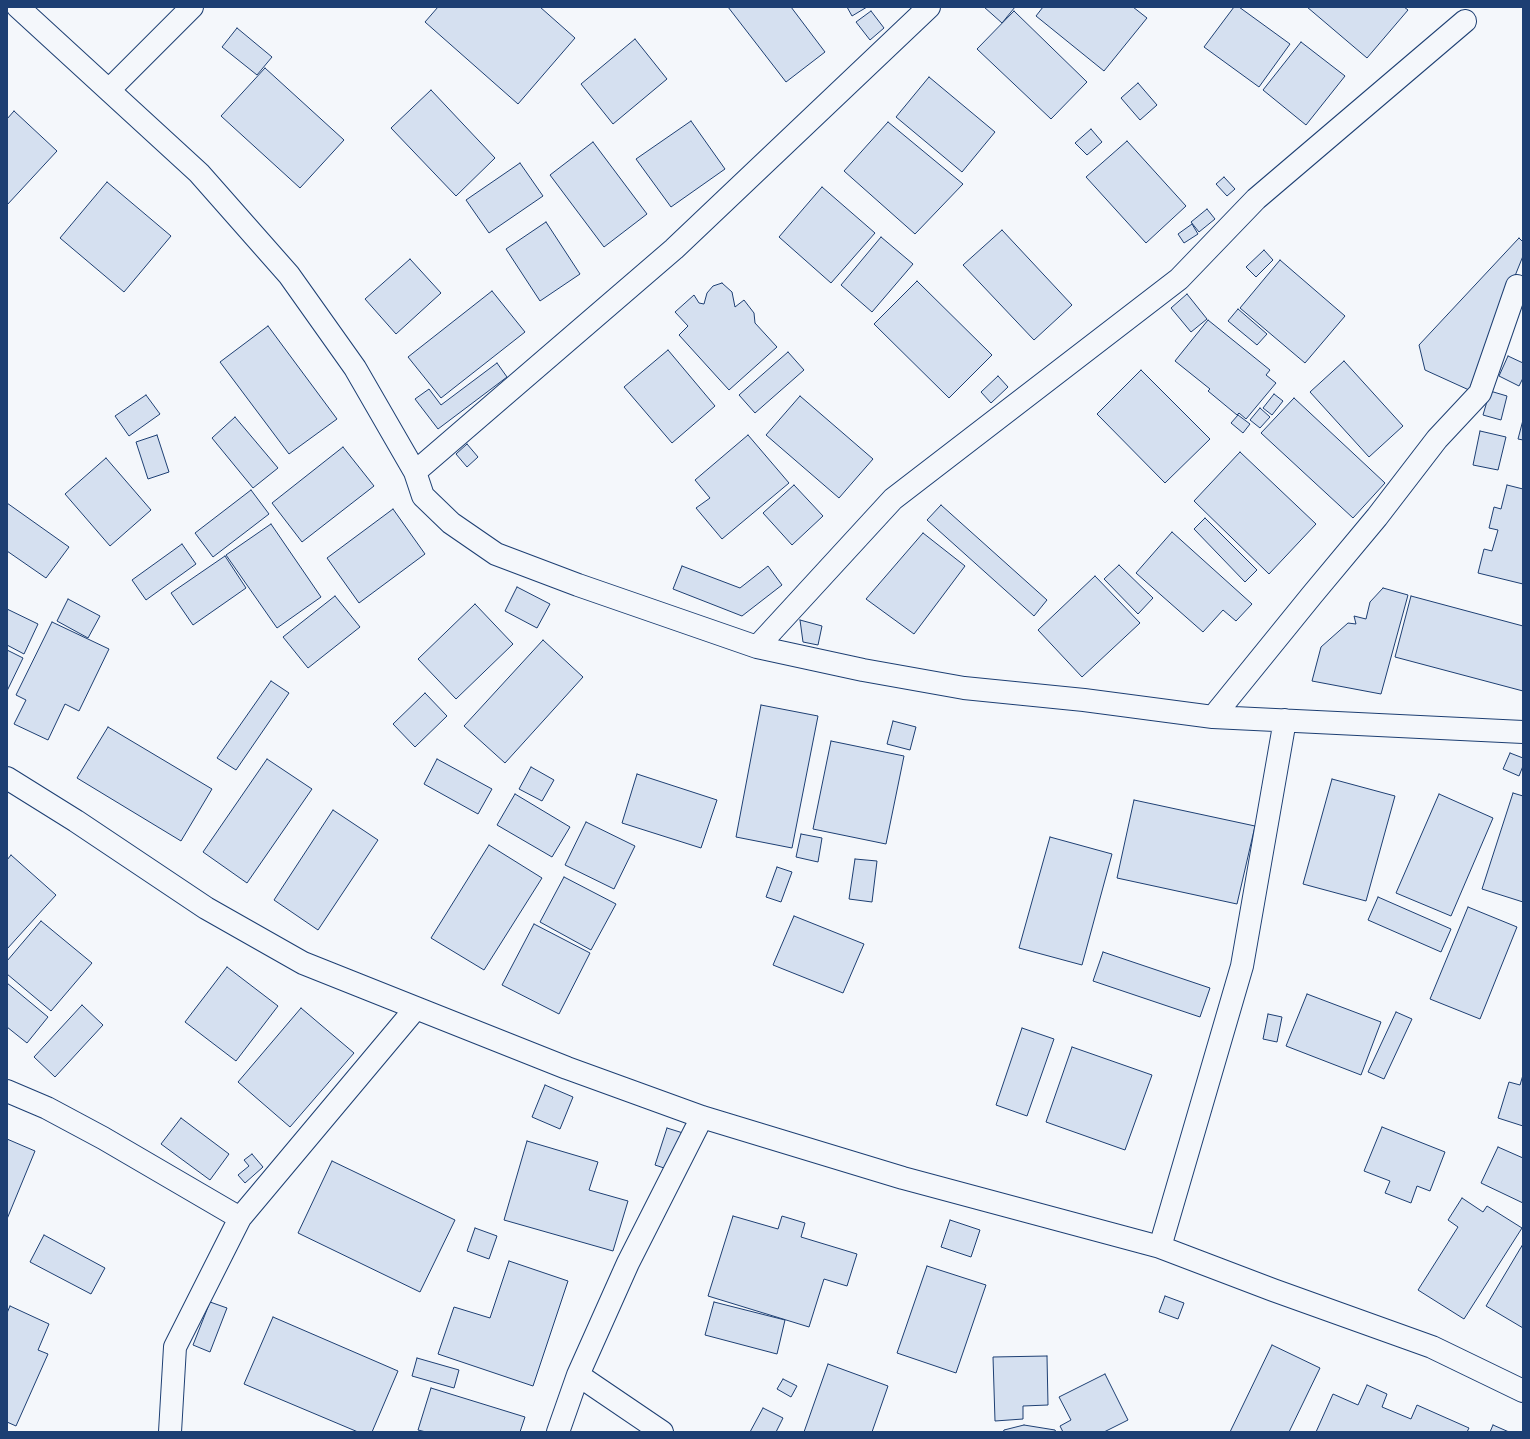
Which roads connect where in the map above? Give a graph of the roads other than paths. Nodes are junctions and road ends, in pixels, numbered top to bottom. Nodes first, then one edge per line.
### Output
1 (18, 7) edge
2 (192, 7) edge
3 (929, 7) edge
4 (1464, 21) dead end
5 (109, 90) junction
6 (1517, 286) dead end
7 (415, 472) junction
8 (756, 647) junction
9 (1214, 717) junction
10 (1285, 720) junction
11 (1523, 732) edge
12 (7, 778) edge
13 (416, 1008) junction
14 (7, 1091) edge
15 (702, 1117) junction
16 (240, 1218) junction
17 (1160, 1247) junction
18 (578, 1375) junction
19 (1523, 1391) edge
20 (170, 1432) edge
21 (558, 1432) edge
22 (662, 1432) edge

1 - 5 street
2 - 5 street
3 - 7 street
4 - 8 street
5 - 7 street
6 - 9 street
7 - 8 street
8 - 9 street
9 - 10 street
10 - 11 street
10 - 17 street
12 - 13 street
13 - 15 street
13 - 16 street
14 - 16 street
15 - 17 street
15 - 18 street
16 - 20 street
17 - 19 street
18 - 21 street
18 - 22 street

